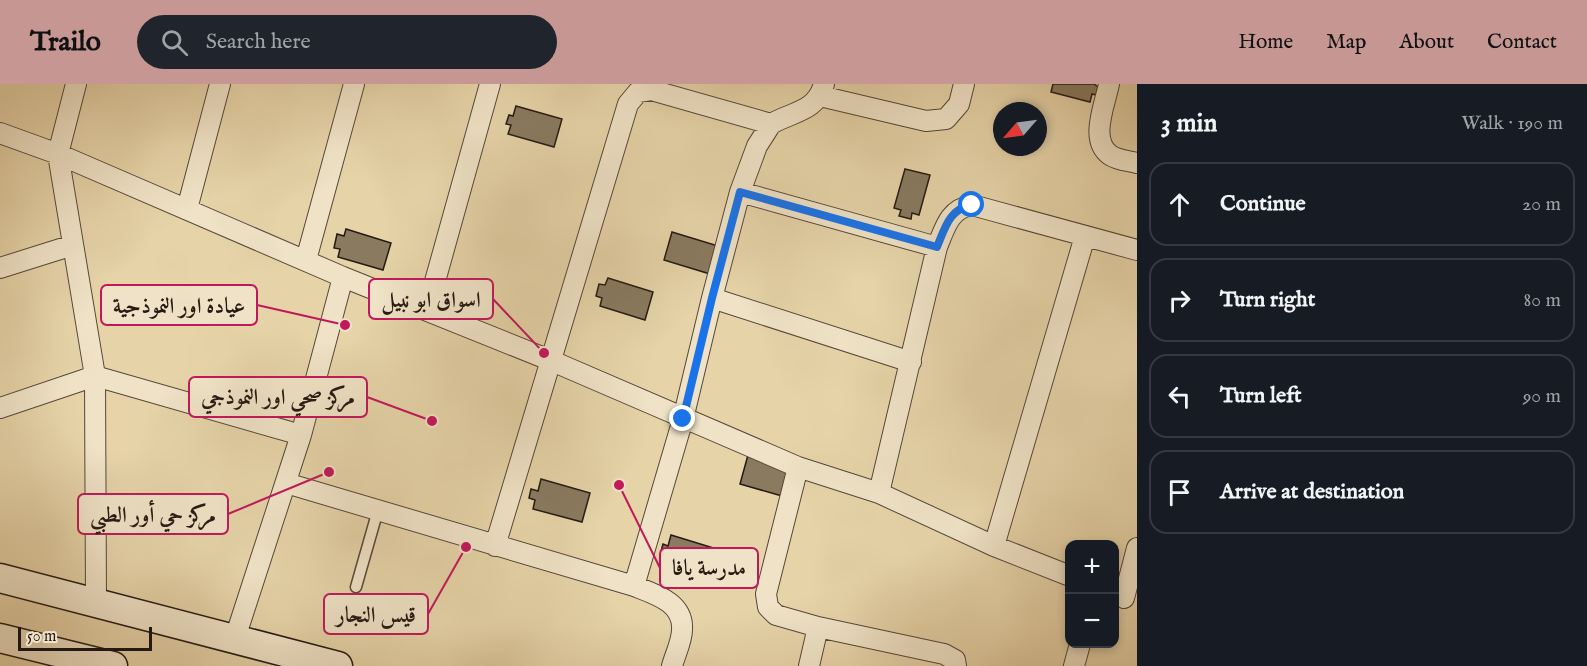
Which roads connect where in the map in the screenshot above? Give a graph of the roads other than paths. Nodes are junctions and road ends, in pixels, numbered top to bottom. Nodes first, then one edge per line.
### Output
1 (76, 84) edge
2 (220, 84) edge
3 (354, 84) edge
4 (490, 84) edge
5 (964, 84) edge
6 (1109, 84) edge
7 (822, 90) edge
8 (771, 123) junction
9 (0, 133) edge
10 (58, 154) junction
11 (1137, 163) edge
12 (740, 192) junction
13 (187, 209) junction
14 (1085, 236) junction
15 (73, 245) junction
16 (937, 247) junction
17 (1137, 250) edge
18 (306, 260) junction
19 (0, 268) edge
20 (343, 277) junction
21 (712, 298) junction
22 (428, 310) junction
23 (552, 361) junction
24 (911, 362) junction
25 (95, 376) junction
26 (0, 408) edge
27 (683, 419) junction
28 (301, 435) junction
29 (798, 467) junction
30 (286, 483) junction
31 (879, 493) junction
32 (378, 510) junction
33 (495, 546) junction
34 (994, 546) junction
35 (1137, 548) edge
36 (1065, 574) edge
37 (0, 578) edge
38 (634, 586) junction
39 (356, 587) dead end
40 (1125, 598) edge
41 (96, 603) junction
42 (818, 627) junction
43 (0, 638) edge
44 (235, 638) junction
45 (1079, 648) edge
46 (33, 657) edge
47 (113, 666) edge
48 (338, 666) edge
49 (672, 666) edge
50 (809, 666) edge
51 (956, 666) edge
52 (1074, 666) edge

1 - 10 street
2 - 13 street
3 - 18 street
4 - 22 street
5 - 7 street
6 - 11 street
7 - 8 street
8 - 12 street
8 - 23 street
9 - 10 street
10 - 13 street
10 - 15 street
12 - 16 street
12 - 21 street
13 - 18 street
14 - 16 street
14 - 17 street
14 - 34 street
15 - 19 street
15 - 25 street
16 - 24 street
18 - 20 street
20 - 22 street
20 - 28 street
21 - 24 street
21 - 27 street
22 - 23 street
23 - 27 street
23 - 33 street
24 - 31 street
25 - 26 street
25 - 28 street
25 - 41 street
27 - 29 street
27 - 38 street
28 - 30 street
29 - 31 street
29 - 42 street
30 - 32 street
30 - 44 street
31 - 34 street
32 - 33 street
32 - 39 lane
33 - 38 street
34 - 36 street
35 - 40 street
37 - 41 street
38 - 49 street
41 - 44 street
42 - 50 street
42 - 51 street
43 - 46 street
44 - 48 street
45 - 52 street
46 - 47 street

